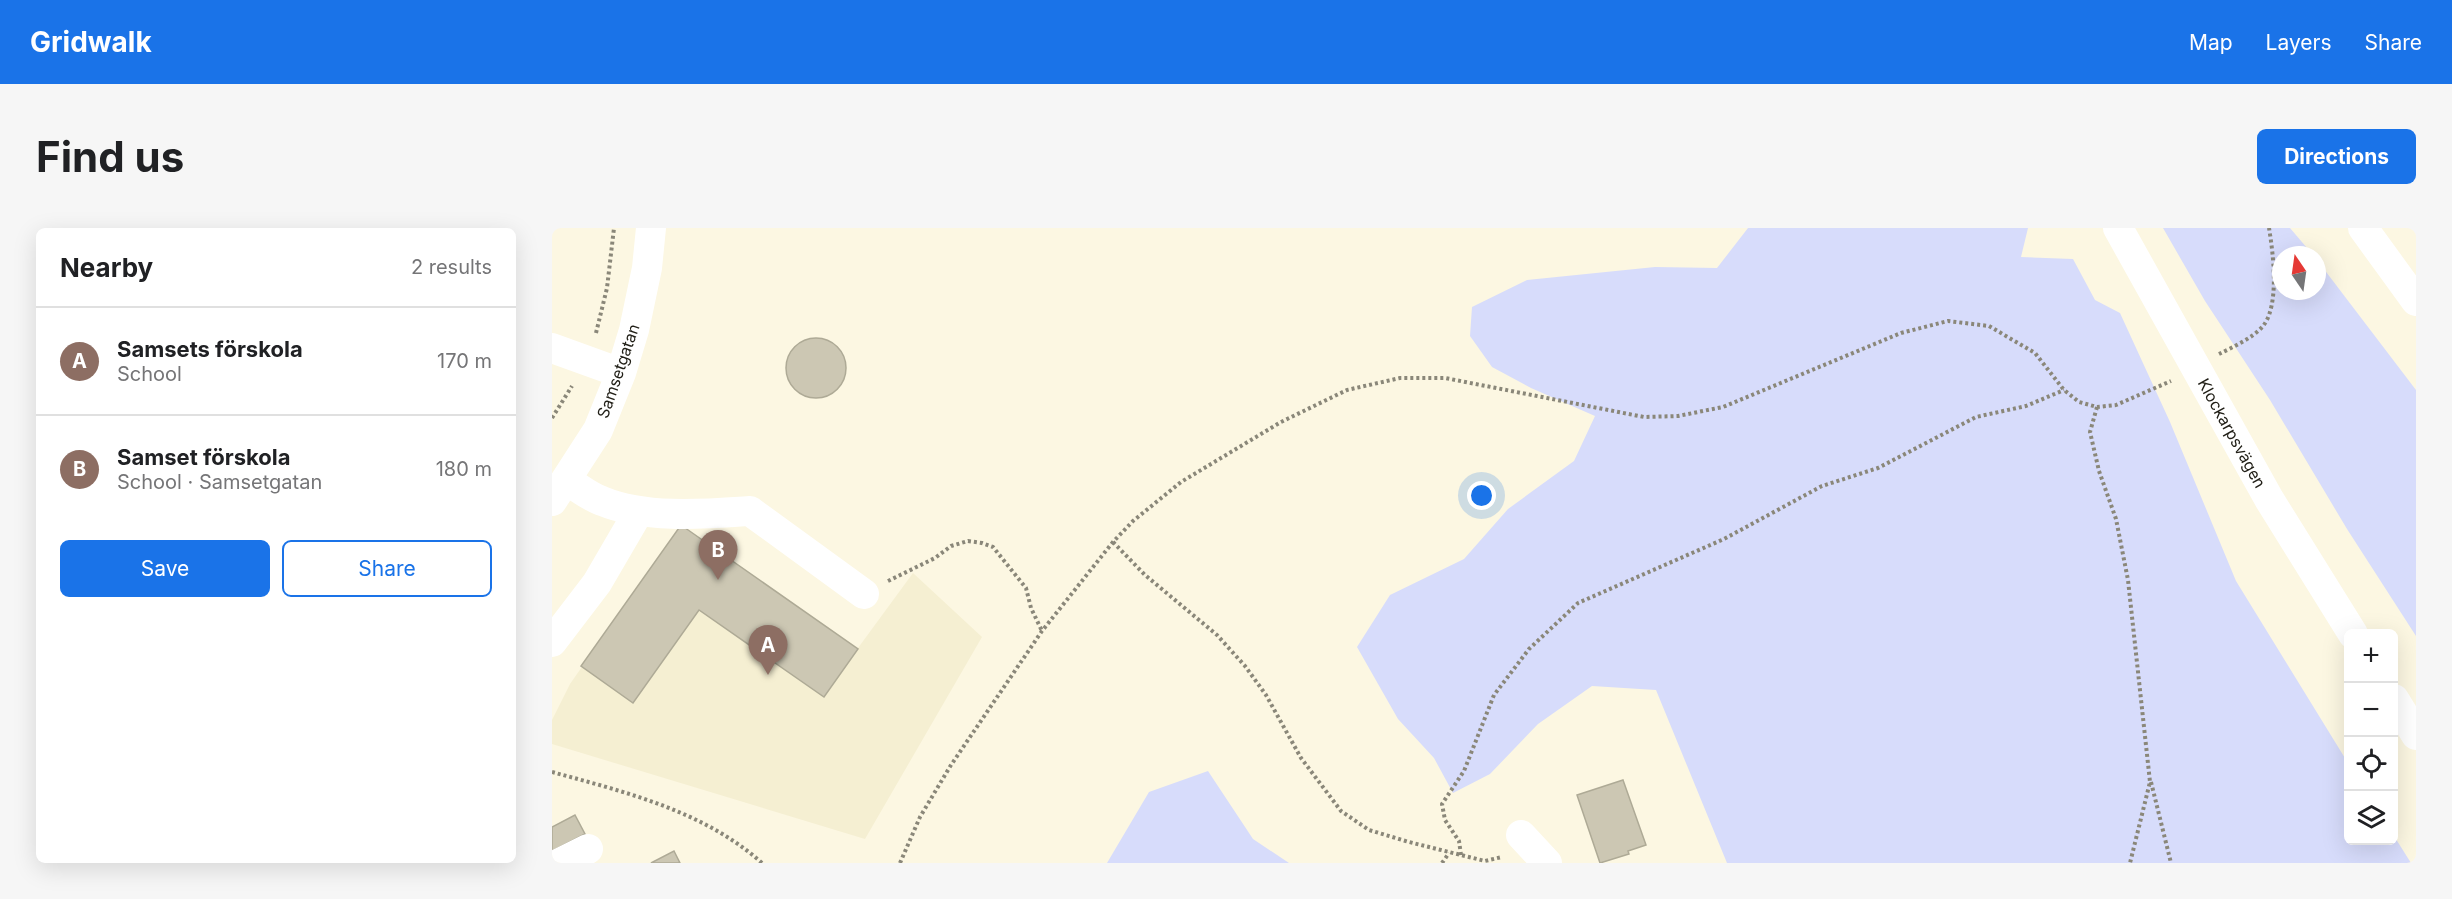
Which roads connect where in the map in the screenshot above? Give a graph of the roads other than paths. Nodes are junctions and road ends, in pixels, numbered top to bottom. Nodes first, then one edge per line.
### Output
1 (651, 228) edge
2 (2118, 228) edge
3 (2362, 228) edge
4 (2416, 301) edge
5 (552, 348) edge
6 (621, 373) junction
7 (559, 490) edge
8 (639, 512) junction
9 (864, 594) road end
10 (2350, 629) edge
11 (552, 642) edge
12 (2398, 706) edge
13 (2416, 735) edge
14 (1521, 835) road end
15 (588, 849) dead end
16 (560, 863) edge
17 (1547, 863) edge

1 - 6 street, Samsetgatan
2 - 10 street, Klockarpsvägen
3 - 4 street
5 - 6 street
6 - 7 street, Samsetgatan
7 - 8 street
8 - 9 street
8 - 11 street
12 - 13 street
14 - 17 street
15 - 16 street

